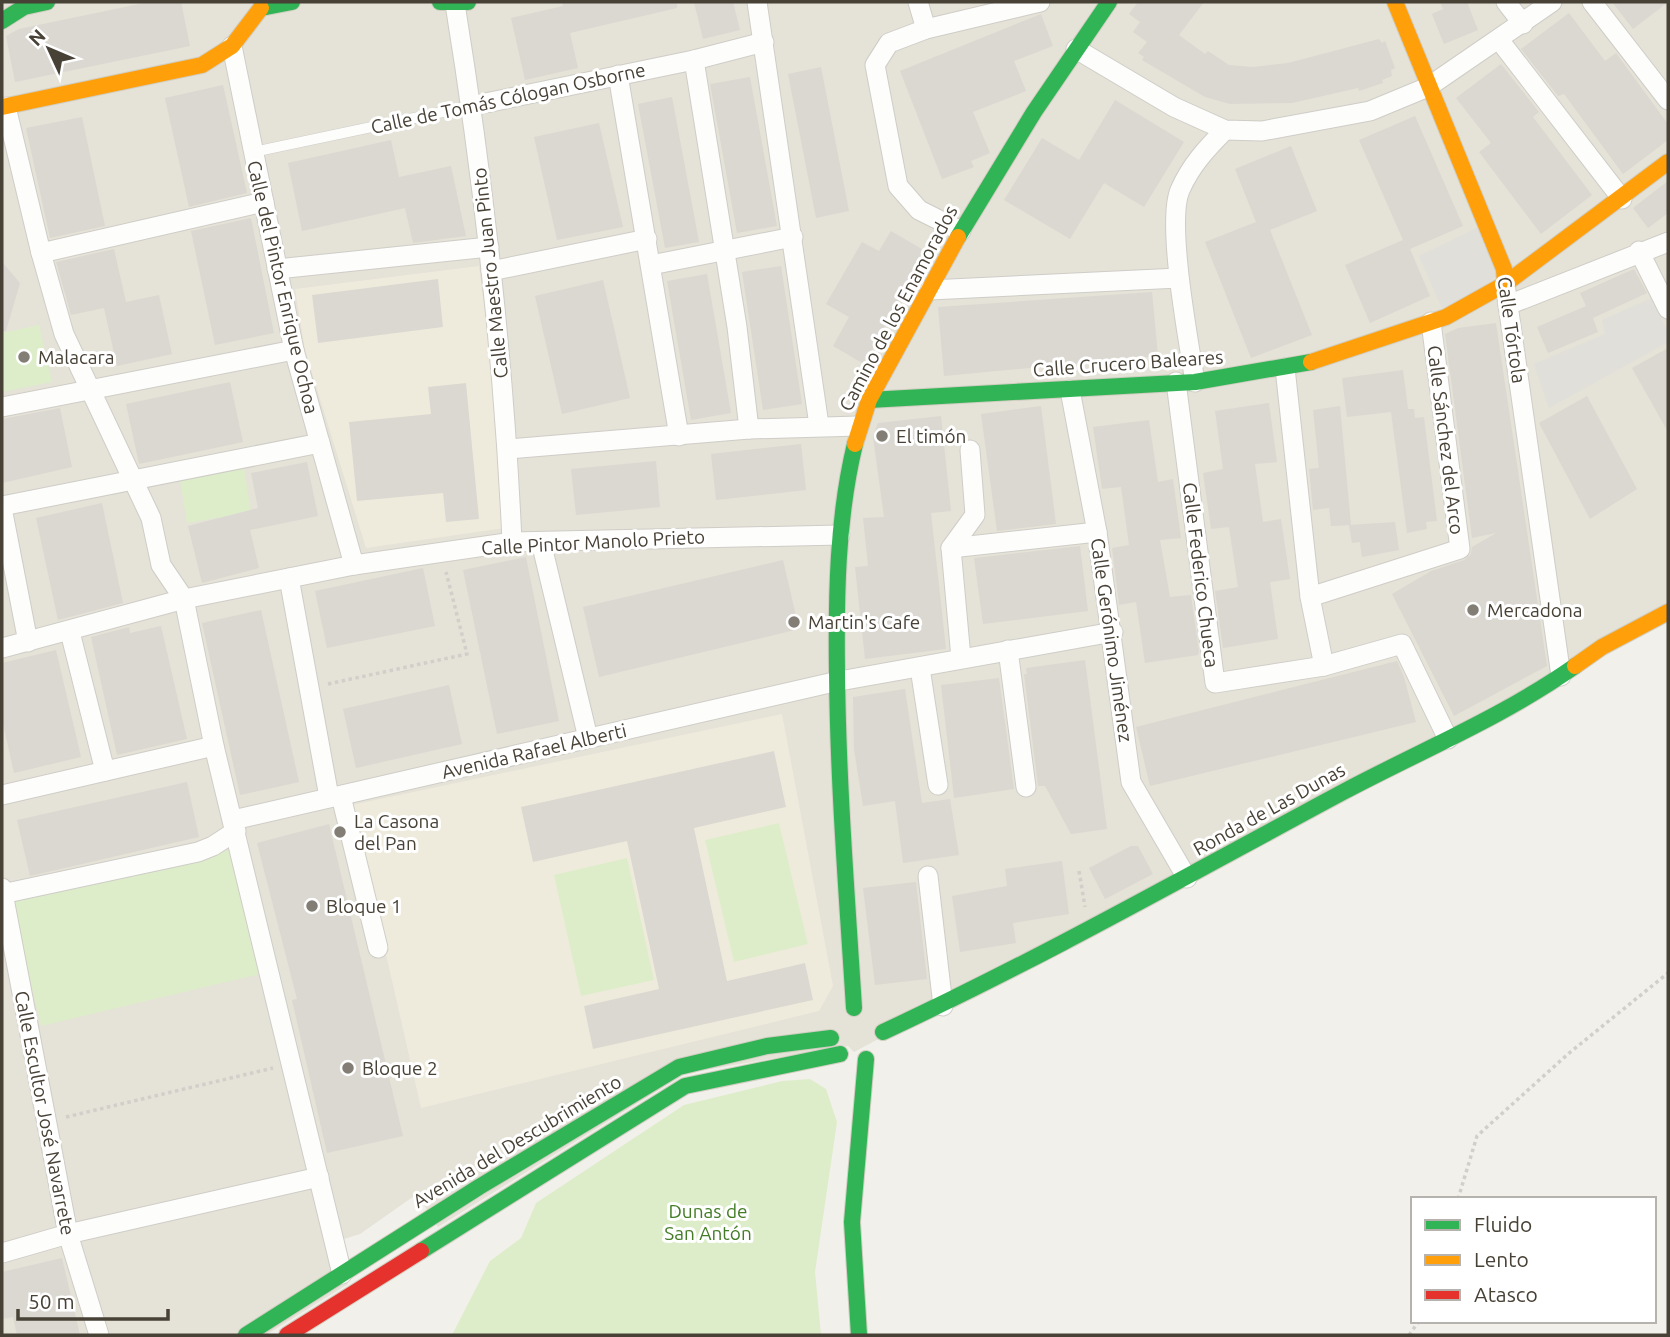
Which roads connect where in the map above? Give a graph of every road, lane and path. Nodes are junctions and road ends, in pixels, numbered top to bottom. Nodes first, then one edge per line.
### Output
1 (47, 2) edge
2 (292, 2) edge
3 (757, 2) edge
4 (918, 2) edge
5 (1040, 2) edge
6 (1109, 2) edge
7 (1395, 2) edge
8 (1506, 2) edge
9 (1552, 2) edge
10 (1592, 2) edge
11 (454, 3) edge
12 (257, 5) edge
13 (2, 21) edge
14 (1523, 24) junction
15 (926, 30) junction
16 (1500, 41) junction
17 (764, 42) junction
18 (233, 46) junction
19 (1076, 48) junction
20 (694, 60) junction
21 (618, 75) junction
22 (1428, 87) junction
23 (1668, 100) edge
24 (3, 104) edge
25 (471, 106) junction
26 (1225, 130) junction
27 (253, 153) junction
28 (1668, 162) edge
29 (1622, 199) junction
30 (264, 202) junction
31 (961, 231) junction
32 (793, 237) junction
33 (647, 239) junction
34 (1668, 242) edge
35 (489, 247) junction
36 (724, 251) junction
37 (1639, 251) junction
38 (41, 253) junction
39 (651, 265) junction
40 (277, 269) junction
41 (491, 271) junction
42 (1180, 278) junction
43 (1505, 284) junction
44 (930, 290) junction
45 (1508, 306) junction
46 (1668, 309) edge
47 (1431, 322) junction
48 (293, 350) junction
49 (1285, 368) junction
50 (1186, 382) junction
51 (1070, 390) junction
52 (93, 392) junction
53 (869, 400) junction
54 (2, 407) edge
55 (819, 425) junction
56 (859, 426) junction
57 (749, 429) junction
58 (680, 436) junction
59 (320, 443) junction
60 (508, 449) junction
61 (970, 450) dead end
62 (131, 481) junction
63 (2, 507) edge
64 (1097, 532) junction
65 (840, 535) junction
66 (512, 542) junction
67 (541, 542) junction
68 (951, 548) junction
69 (442, 553) junction
70 (354, 565) junction
71 (289, 578) junction
72 (1310, 597) junction
73 (184, 599) junction
74 (1668, 612) edge
75 (70, 632) junction
76 (1113, 632) junction
77 (28, 642) junction
78 (2, 648) edge
79 (1008, 650) junction
80 (961, 658) junction
81 (1324, 666) junction
82 (920, 668) junction
83 (1561, 676) junction
84 (834, 682) junction
85 (309, 688) junction
86 (588, 738) junction
87 (1448, 739) junction
88 (214, 747) junction
89 (105, 771) junction
90 (938, 785) dead end
91 (1026, 788) dead end
92 (2, 795) edge
93 (335, 796) junction
94 (234, 826) junction
95 (1079, 871) dead end
96 (928, 876) dead end
97 (1187, 878) junction
98 (2, 892) edge
99 (1092, 928) junction
100 (378, 948) dead end
101 (1668, 973) edge
102 (943, 1006) junction
103 (877, 1020) junction
104 (839, 1021) junction
105 (839, 1054) junction
106 (866, 1059) junction
107 (292, 1064) junction
108 (47, 1122) junction
109 (319, 1177) junction
110 (1459, 1197) edge
111 (68, 1234) junction
112 (2, 1253) edge
113 (342, 1274) junction
114 (99, 1335) edge
115 (246, 1335) edge
116 (287, 1335) edge
117 (859, 1335) edge

1 - 13 street
2 - 12 street
3 - 17 street
4 - 15 street
5 - 15 street
6 - 19 street, Camino de los Enamorados
7 - 22 street, Calle Tórtola
8 - 14 street
9 - 14 street
10 - 23 street
11 - 25 street, Calle Maestro Juan Pinto
12 - 18 street
14 - 16 street
15 - 31 street
16 - 22 street
16 - 29 street
17 - 20 street, Calle de Tomás Cólogan Osborne
17 - 32 street
18 - 24 street
18 - 27 street, Calle del Pintor Enrique Ochoa
19 - 26 street
19 - 31 street, Camino de los Enamorados
20 - 21 street, Calle de Tomás Cólogan Osborne
20 - 36 street
21 - 25 street, Calle de Tomás Cólogan Osborne
21 - 33 street
22 - 26 street
22 - 43 street, Calle Tórtola
24 - 38 street
25 - 27 lane, Calle de Tomás Cólogan Osborne
25 - 35 street, Calle Maestro Juan Pinto
26 - 42 street
27 - 30 street, Calle del Pintor Enrique Ochoa
28 - 29 street, Calle Crucero Baleares
29 - 43 street, Calle Crucero Baleares
30 - 38 street
30 - 40 street, Calle del Pintor Enrique Ochoa
31 - 44 street, Camino de los Enamorados
32 - 36 street
32 - 55 street
33 - 39 street
33 - 41 street
34 - 37 street
35 - 40 street
35 - 41 street, Calle Maestro Juan Pinto
36 - 39 street
36 - 57 street
37 - 45 street
37 - 46 street
38 - 52 street
39 - 58 street
40 - 48 street, Calle del Pintor Enrique Ochoa
41 - 60 street, Calle Maestro Juan Pinto
42 - 44 street
42 - 50 street
43 - 45 street, Calle Tórtola
43 - 47 street, Calle Crucero Baleares
44 - 53 street, Camino de los Enamorados
45 - 83 street, Calle Tórtola
47 - 49 street, Calle Crucero Baleares
47 - 72 street, Calle Sánchez del Arco
48 - 52 street
48 - 59 street, Calle del Pintor Enrique Ochoa
49 - 50 street, Calle Crucero Baleares
49 - 72 street
50 - 51 street, Calle Crucero Baleares
50 - 81 street, Calle Federico Chueca
51 - 53 street, Calle Crucero Baleares
51 - 64 street, Calle Gerónimo Jiménez
52 - 54 street
52 - 62 street
53 - 56 street, Camino de los Enamorados
55 - 56 street
55 - 57 street
56 - 65 street, Camino de los Enamorados
57 - 58 street
58 - 60 street
59 - 62 street
59 - 70 street, Calle del Pintor Enrique Ochoa
60 - 66 street, Calle Maestro Juan Pinto
61 - 68 street
62 - 63 street
62 - 73 street
63 - 77 street
64 - 68 street
64 - 76 street, Calle Gerónimo Jiménez
65 - 67 street, Calle Pintor Manolo Prieto
65 - 84 street, Camino de los Enamorados
66 - 67 street, Calle Pintor Manolo Prieto
66 - 69 street, Calle Pintor Manolo Prieto
67 - 86 street
68 - 80 street
69 - 70 street, Calle Pintor Manolo Prieto
69 - 85 path
70 - 71 street, Calle Pintor Manolo Prieto
71 - 73 street, Calle Pintor Manolo Prieto
71 - 85 street
72 - 81 street
73 - 75 street, Calle Pintor Manolo Prieto
73 - 88 street
74 - 83 street, Ronda de Las Dunas
75 - 77 street, Calle Pintor Manolo Prieto
75 - 89 street
76 - 79 street, Avenida Rafael Alberti
76 - 97 street, Calle Gerónimo Jiménez
77 - 78 street, Calle Pintor Manolo Prieto
79 - 80 street, Avenida Rafael Alberti
79 - 91 street
80 - 82 street, Avenida Rafael Alberti
81 - 87 street, Calle Federico Chueca
82 - 84 street, Avenida Rafael Alberti
82 - 90 street
83 - 87 street, Ronda de Las Dunas
84 - 86 street, Avenida Rafael Alberti
84 - 104 street, Camino de los Enamorados
85 - 93 street
86 - 93 street, Avenida Rafael Alberti
87 - 97 street, Ronda de Las Dunas
88 - 89 street
88 - 94 street
89 - 92 street
93 - 94 street, Avenida Rafael Alberti
93 - 100 street
94 - 98 street, Avenida Rafael Alberti
94 - 107 street
95 - 99 path
96 - 102 street
97 - 99 street, Ronda de Las Dunas
98 - 108 street, Calle Escultor José Navarrete
99 - 102 street, Ronda de Las Dunas
101 - 110 path
102 - 103 street, Ronda de Las Dunas
103 - 104 street
103 - 106 street
104 - 105 street
104 - 113 street, Avenida del Descubrimiento
105 - 106 street
105 - 116 street
106 - 117 street
107 - 108 path
107 - 109 street
108 - 111 street, Calle Escultor José Navarrete
109 - 111 street
109 - 113 street
111 - 112 street
111 - 114 street, Calle Escultor José Navarrete
113 - 115 street, Avenida del Descubrimiento

